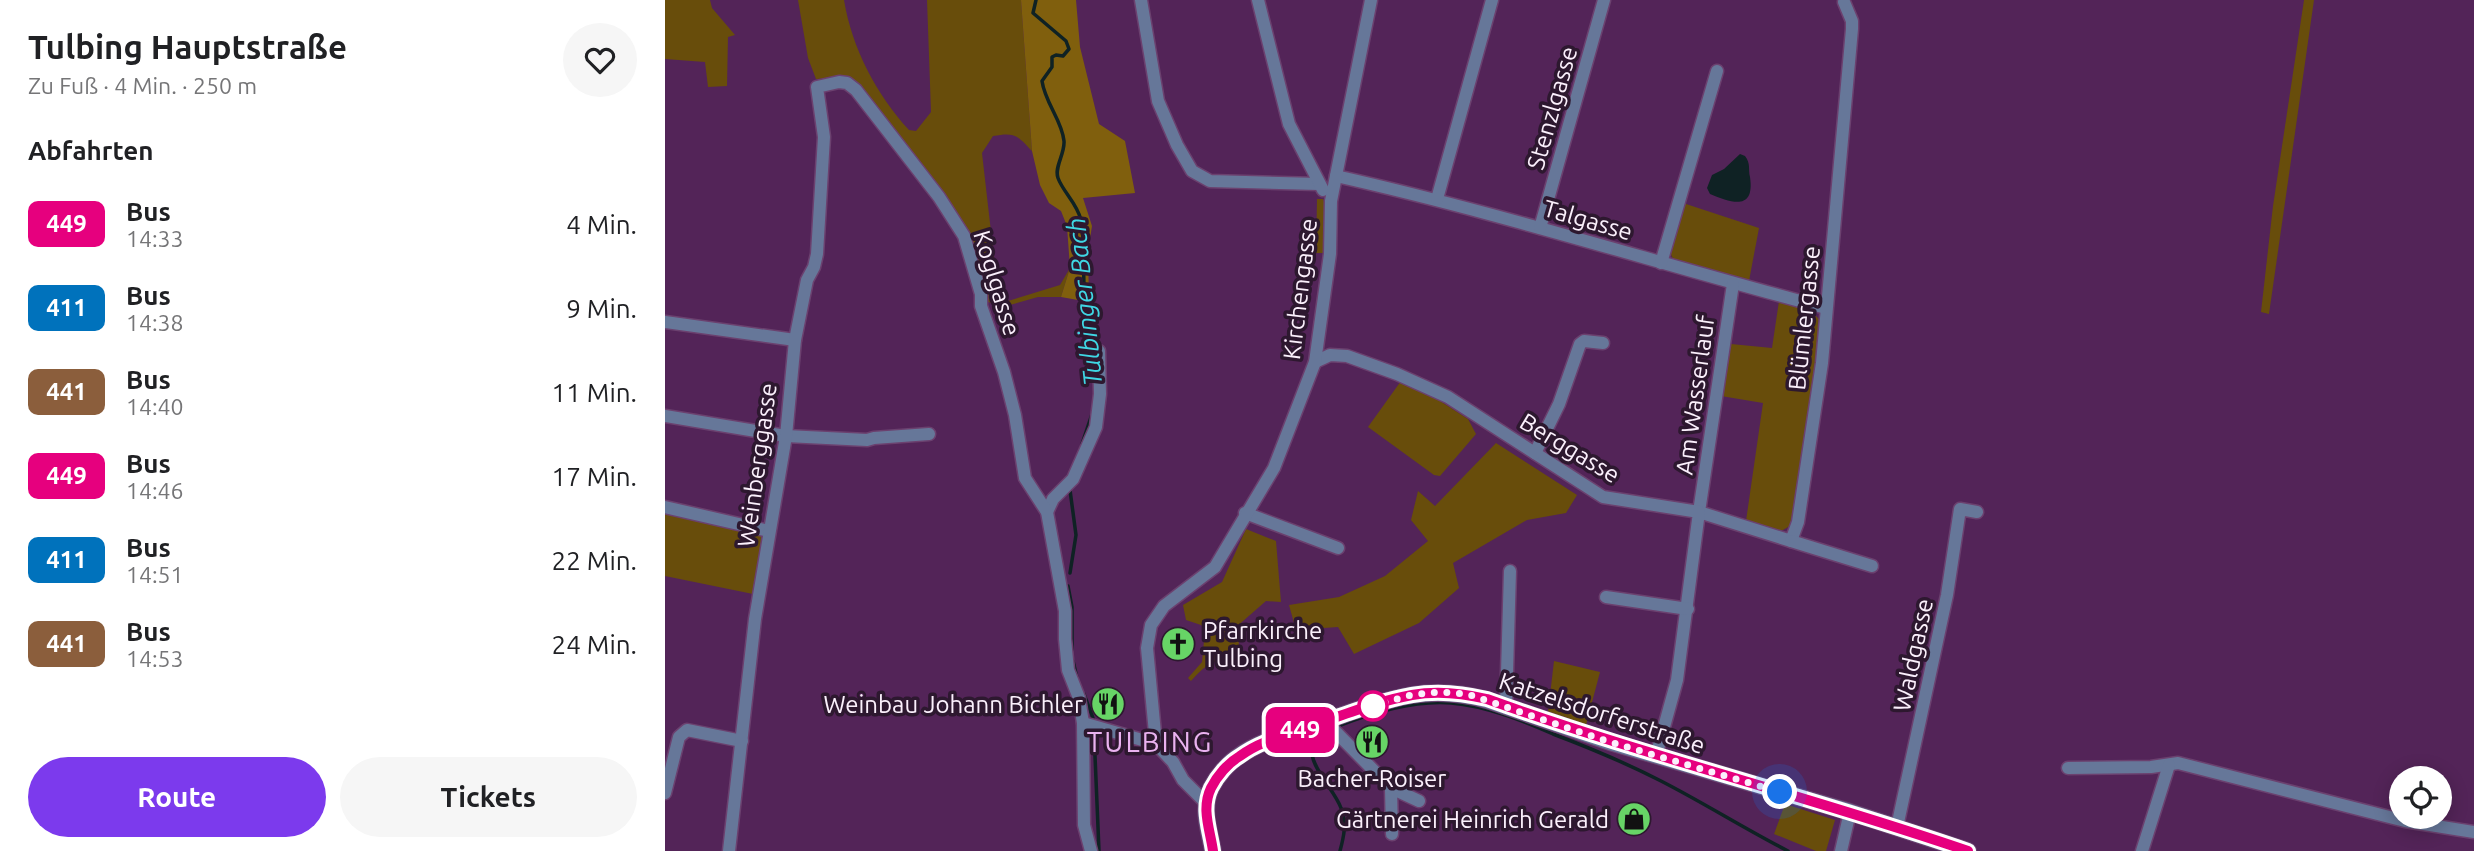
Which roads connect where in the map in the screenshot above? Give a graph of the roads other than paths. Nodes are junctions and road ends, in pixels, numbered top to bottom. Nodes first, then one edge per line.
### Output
1 (1141, 0) edge
2 (1258, 0) edge
3 (1371, 0) edge
4 (1492, 0) edge
5 (1604, 0) edge
6 (1844, 2) edge
7 (1717, 71) dead end
8 (817, 88) joint
9 (1336, 176) junction
10 (1319, 184) junction
11 (1437, 199) junction
12 (1331, 201) junction
13 (1540, 228) junction
14 (1661, 263) junction
15 (1733, 284) junction
16 (1826, 308) junction
17 (665, 322) edge
18 (795, 340) junction
19 (1603, 343) dead end
20 (1099, 351) dead end
21 (1315, 362) junction
22 (665, 416) edge
23 (929, 435) dead end
24 (786, 436) junction
25 (1535, 453) junction
26 (665, 507) edge
27 (1047, 512) junction
28 (1699, 512) junction
29 (1977, 512) dead end
30 (1245, 513) junction
31 (769, 531) junction
32 (1791, 541) junction
33 (1338, 548) dead end
34 (1872, 566) dead end
35 (1510, 571) dead end
36 (1606, 597) dead end
37 (1688, 609) junction
38 (1506, 706) junction
39 (1325, 722) junction
40 (1083, 723) junction
41 (742, 741) junction
42 (1156, 744) junction
43 (1656, 756) junction
44 (2169, 765) junction
45 (2068, 768) dead end
46 (1391, 788) junction
47 (665, 793) edge
48 (1419, 801) dead end
49 (1206, 803) junction
50 (1850, 812) junction
51 (1898, 827) junction
52 (2474, 832) edge
53 (1392, 834) dead end
54 (729, 851) edge
55 (1091, 851) edge
56 (1213, 851) edge
57 (1841, 851) edge
58 (1968, 851) edge
59 (2142, 851) edge

1 - 10 street
2 - 10 street
3 - 9 street, Kirchengasse
4 - 11 street
5 - 13 street, Stenzlgasse
6 - 16 street, Blümlergasse
7 - 14 street
8 - 18 street, Weinberggasse
8 - 27 street, Koglgasse
9 - 11 street, Talgasse
9 - 12 street, Kirchengasse
10 - 12 street
11 - 13 street, Talgasse
12 - 21 street, Kirchengasse
13 - 14 street, Talgasse
14 - 15 street, Talgasse
15 - 16 street, Talgasse
15 - 28 street, Am Wasserlauf
16 - 32 street, Blümlergasse
17 - 18 street
18 - 24 street, Weinberggasse
19 - 25 street
20 - 27 street
21 - 25 street, Berggasse
21 - 30 street, Kirchengasse
22 - 24 street
23 - 24 street
24 - 31 street, Weinberggasse
25 - 28 street, Berggasse
26 - 31 street
27 - 40 street
28 - 32 street
28 - 37 street
29 - 51 street, Waldgasse
30 - 33 street
30 - 42 street, Kirchengasse
31 - 41 street, Weinberggasse
32 - 34 street
35 - 38 street
36 - 37 street
37 - 43 street
38 - 39 street, Katzelsdorferstraße
38 - 43 street, Katzelsdorferstraße
39 - 46 street
39 - 49 street, Katzelsdorferstraße
40 - 42 street
40 - 55 street
41 - 47 street
41 - 54 street, Weinberggasse
42 - 49 street
43 - 50 street, Katzelsdorferstraße
44 - 45 street
44 - 52 street
44 - 59 street
46 - 48 street
46 - 53 street
49 - 56 street
50 - 51 street, Katzelsdorferstraße
50 - 57 street
51 - 58 street, Katzelsdorferstraße

